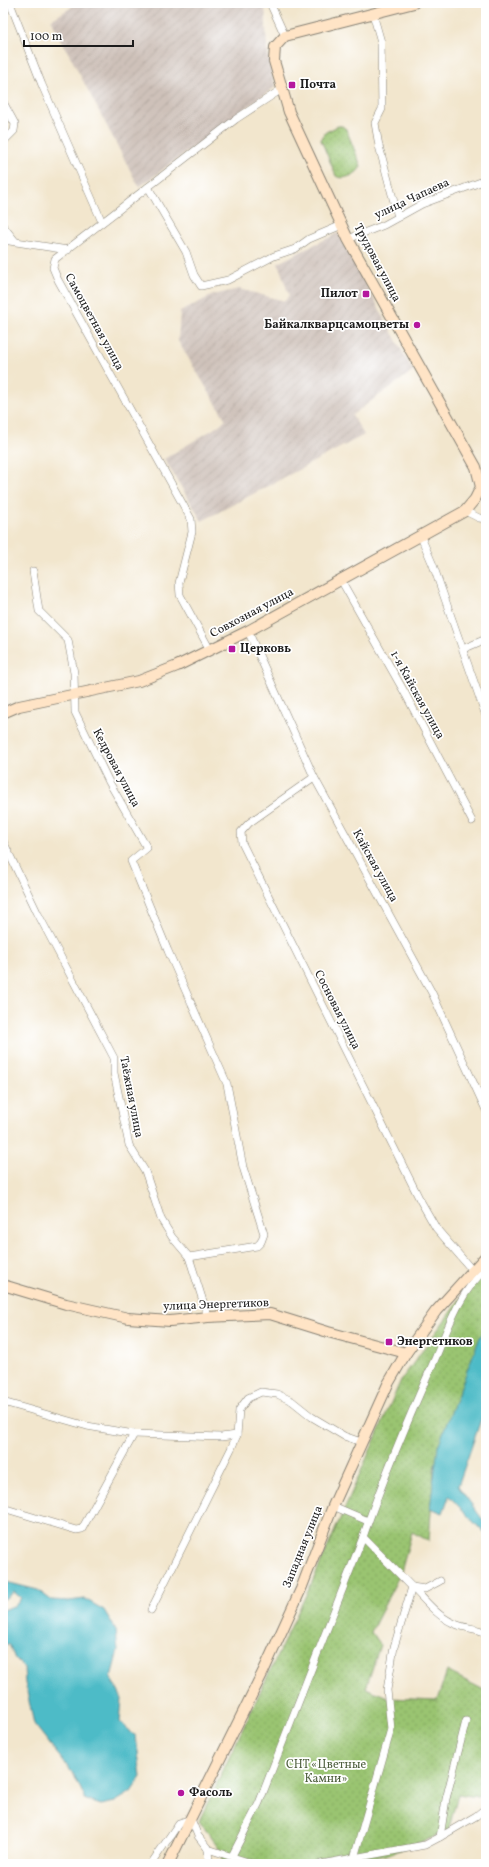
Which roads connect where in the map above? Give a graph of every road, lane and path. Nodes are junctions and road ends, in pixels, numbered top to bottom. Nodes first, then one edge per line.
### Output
1 (10, 3) edge
2 (270, 3) edge
3 (414, 3) edge
4 (373, 14) junction
5 (281, 39) junction
6 (282, 89) junction
7 (3, 102) edge
8 (3, 142) edge
9 (486, 180) edge
10 (148, 187) junction
11 (398, 218) junction
12 (102, 222) junction
13 (342, 225) junction
14 (3, 226) edge
15 (3, 240) edge
16 (348, 240) junction
17 (15, 241) junction
18 (68, 250) junction
19 (484, 485) edge
20 (465, 511) junction
21 (486, 519) edge
22 (421, 536) junction
23 (33, 571) dead end
24 (341, 580) junction
25 (248, 631) junction
26 (486, 639) edge
27 (463, 649) junction
28 (210, 650) junction
29 (74, 696) junction
30 (3, 713) edge
31 (486, 716) edge
32 (314, 777) junction
33 (472, 821) dead end
34 (3, 841) edge
35 (486, 1110) edge
36 (486, 1256) edge
37 (189, 1257) junction
38 (486, 1269) edge
39 (472, 1270) junction
40 (3, 1285) edge
41 (208, 1317) junction
42 (406, 1353) junction
43 (3, 1402) edge
44 (134, 1434) junction
45 (237, 1435) junction
46 (361, 1442) junction
47 (333, 1506) junction
48 (3, 1508) edge
49 (368, 1521) junction
50 (362, 1537) junction
51 (440, 1581) dead end
52 (412, 1587) junction
53 (151, 1610) dead end
54 (486, 1632) edge
55 (466, 1721) dead end
56 (486, 1808) edge
57 (191, 1819) junction
58 (440, 1837) junction
59 (208, 1849) junction
60 (232, 1856) junction
61 (354, 1858) junction
62 (151, 1864) edge
63 (168, 1864) edge
64 (209, 1864) edge
65 (254, 1864) edge
66 (321, 1864) edge

1 - 12 street
2 - 5 street
3 - 4 street
4 - 5 street
4 - 11 street
5 - 6 street, Трудовая улица
6 - 10 street, Самоцветная улица
6 - 13 street, Трудовая улица
7 - 8 street
9 - 11 street, улица Чапаева
10 - 12 street, Самоцветная улица
10 - 13 street
11 - 16 street, улица Чапаева
12 - 18 street, Самоцветная улица
13 - 16 street, Трудовая улица
14 - 17 street
15 - 17 street
16 - 19 street, Трудовая улица
17 - 18 street
18 - 28 street, Самоцветная улица
19 - 20 street, Совхозная улица
20 - 21 street
20 - 22 street, Совхозная улица
22 - 24 street, Совхозная улица
22 - 27 street
23 - 29 street, Кедровая улица
24 - 25 street, Совхозная улица
24 - 33 street, 1-я Кайская улица
25 - 28 street, Совхозная улица
25 - 32 street, Кайская улица
26 - 27 street
27 - 31 street
28 - 29 street, Совхозная улица
29 - 30 street, Совхозная улица
29 - 37 street, Кедровая улица
32 - 35 street, Кайская улица
32 - 39 street, Сосновая улица
34 - 37 street, Таёжная улица
36 - 39 street, Западная улица
37 - 41 street, Таёжная улица
38 - 49 street
39 - 42 street, Западная улица
40 - 41 street, улица Энергетиков
41 - 42 street, улица Энергетиков
42 - 46 street, Западная улица
43 - 44 street
44 - 45 street
44 - 48 street
45 - 46 street
45 - 53 street
46 - 47 street, Западная улица
47 - 49 street
47 - 57 street, Западная улица
49 - 50 street
50 - 52 street
50 - 60 street
51 - 52 street
52 - 54 street
52 - 61 street
55 - 58 street
56 - 58 street
57 - 59 street
57 - 62 street
57 - 63 street, Западная улица
58 - 61 street
59 - 60 street
59 - 64 street
60 - 65 street
61 - 66 street

